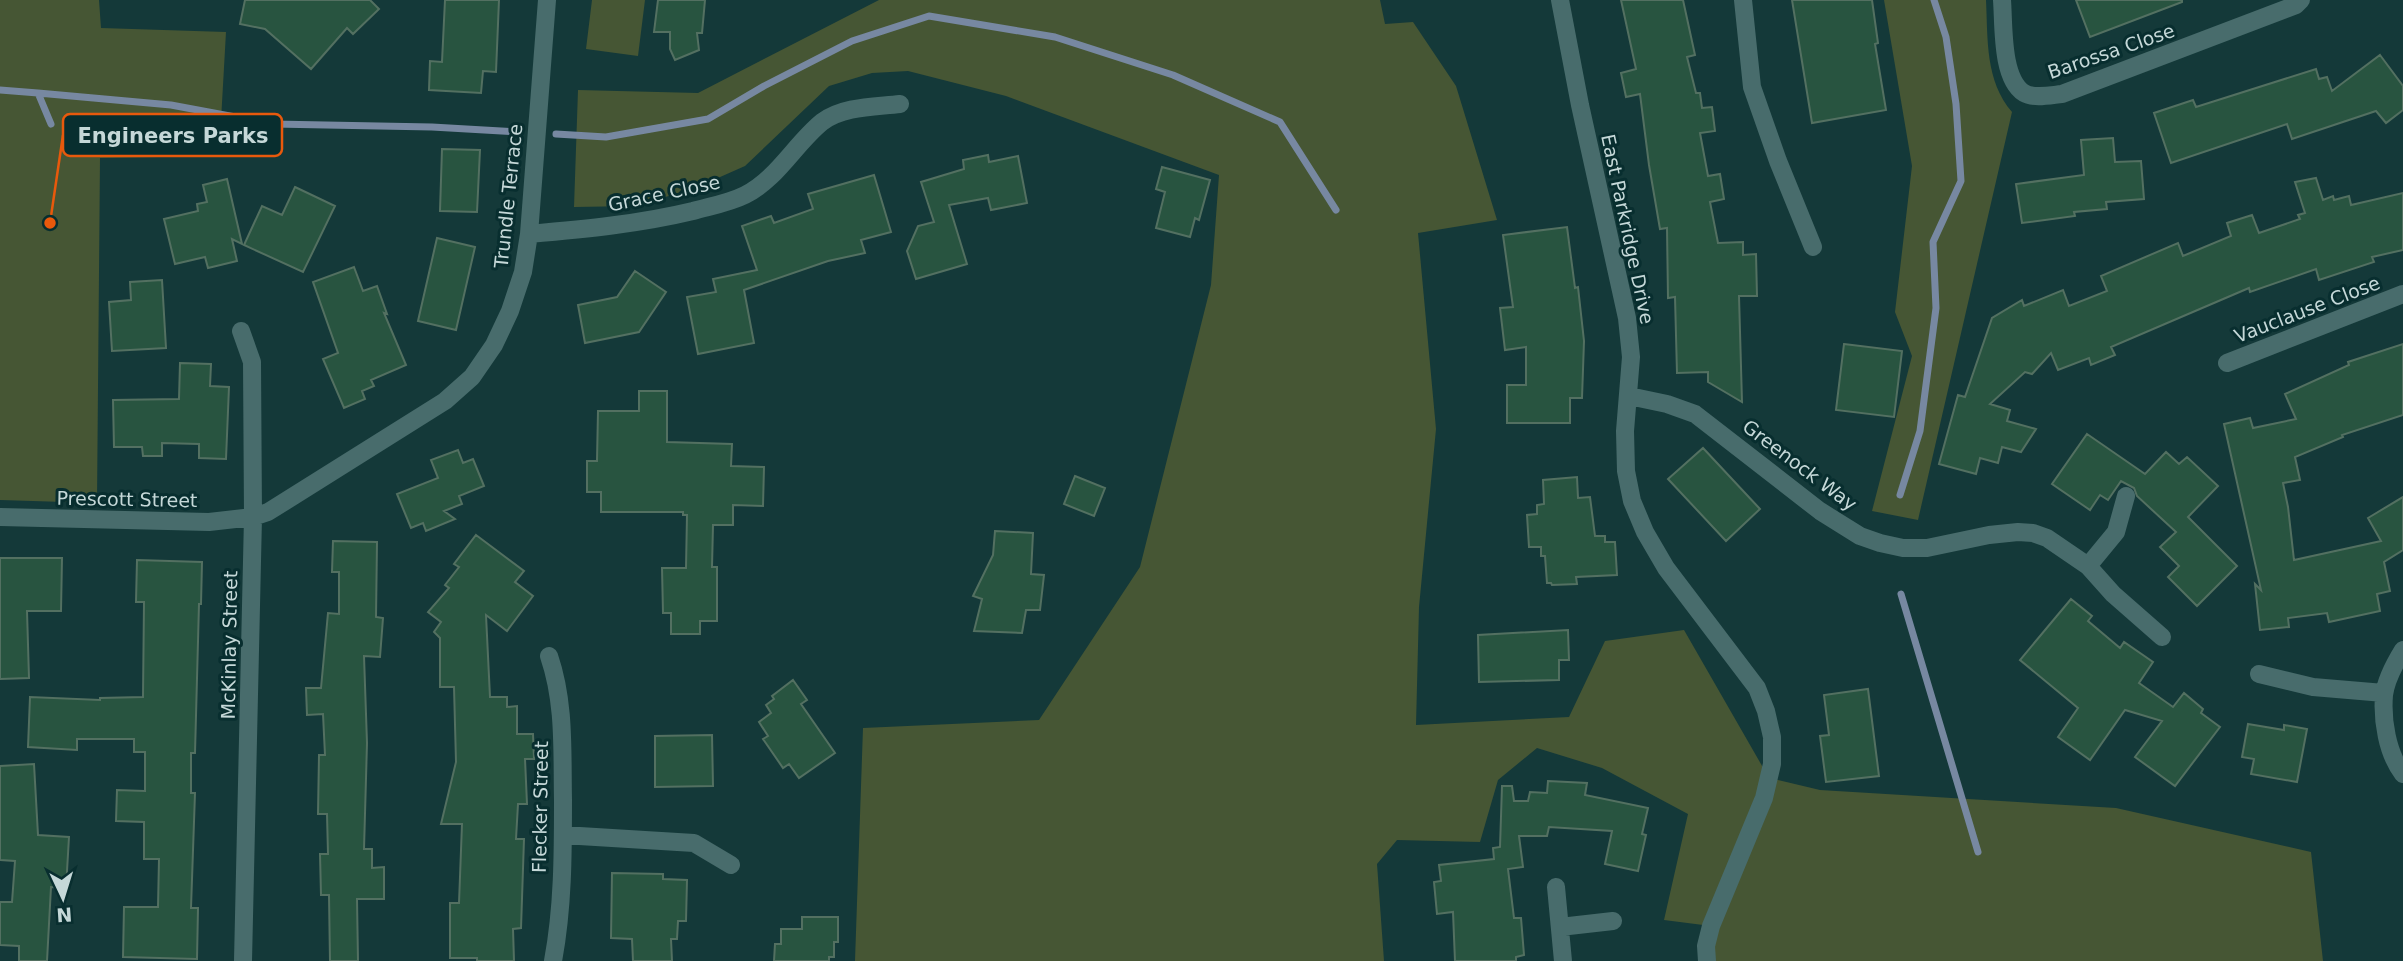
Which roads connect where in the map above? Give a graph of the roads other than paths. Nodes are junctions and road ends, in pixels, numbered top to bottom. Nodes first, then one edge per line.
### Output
1 (547, 0) edge
2 (1560, 0) edge
3 (1743, 0) edge
4 (2002, 0) edge
5 (2301, 0) edge
6 (900, 104) dead end
7 (529, 234) junction
8 (1813, 247) dead end
9 (2403, 294) edge
10 (241, 331) dead end
11 (2227, 363) dead end
12 (1629, 396) junction
13 (2126, 496) dead end
14 (0, 517) edge
15 (253, 517) junction
16 (2088, 566) junction
17 (2162, 637) dead end
18 (2403, 650) edge
19 (549, 656) dead end
20 (2259, 674) dead end
21 (2384, 693) junction
22 (2403, 774) edge
23 (563, 835) junction
24 (731, 865) dead end
25 (1556, 887) dead end
26 (1613, 921) dead end
27 (1560, 927) junction
28 (243, 961) edge
29 (553, 961) edge
30 (1563, 961) edge
31 (1707, 961) edge

1 - 7 street, Trundle Terrace
2 - 12 street, East Parkridge Drive
3 - 8 street
4 - 5 street, Barossa Close
6 - 7 street, Grace Close
7 - 15 street, Trundle Terrace
9 - 11 street, Vauclause Close
10 - 15 street, McKinlay Street
12 - 16 street, Greenock Way
12 - 31 street, East Parkridge Drive
13 - 16 street
14 - 15 street, Prescott Street
15 - 28 street, McKinlay Street
16 - 17 street, Greenock Way
18 - 21 street
19 - 23 street, Flecker Street
20 - 21 street
21 - 22 street
23 - 24 street
23 - 29 street, Flecker Street
25 - 27 street
26 - 27 street
27 - 30 street

